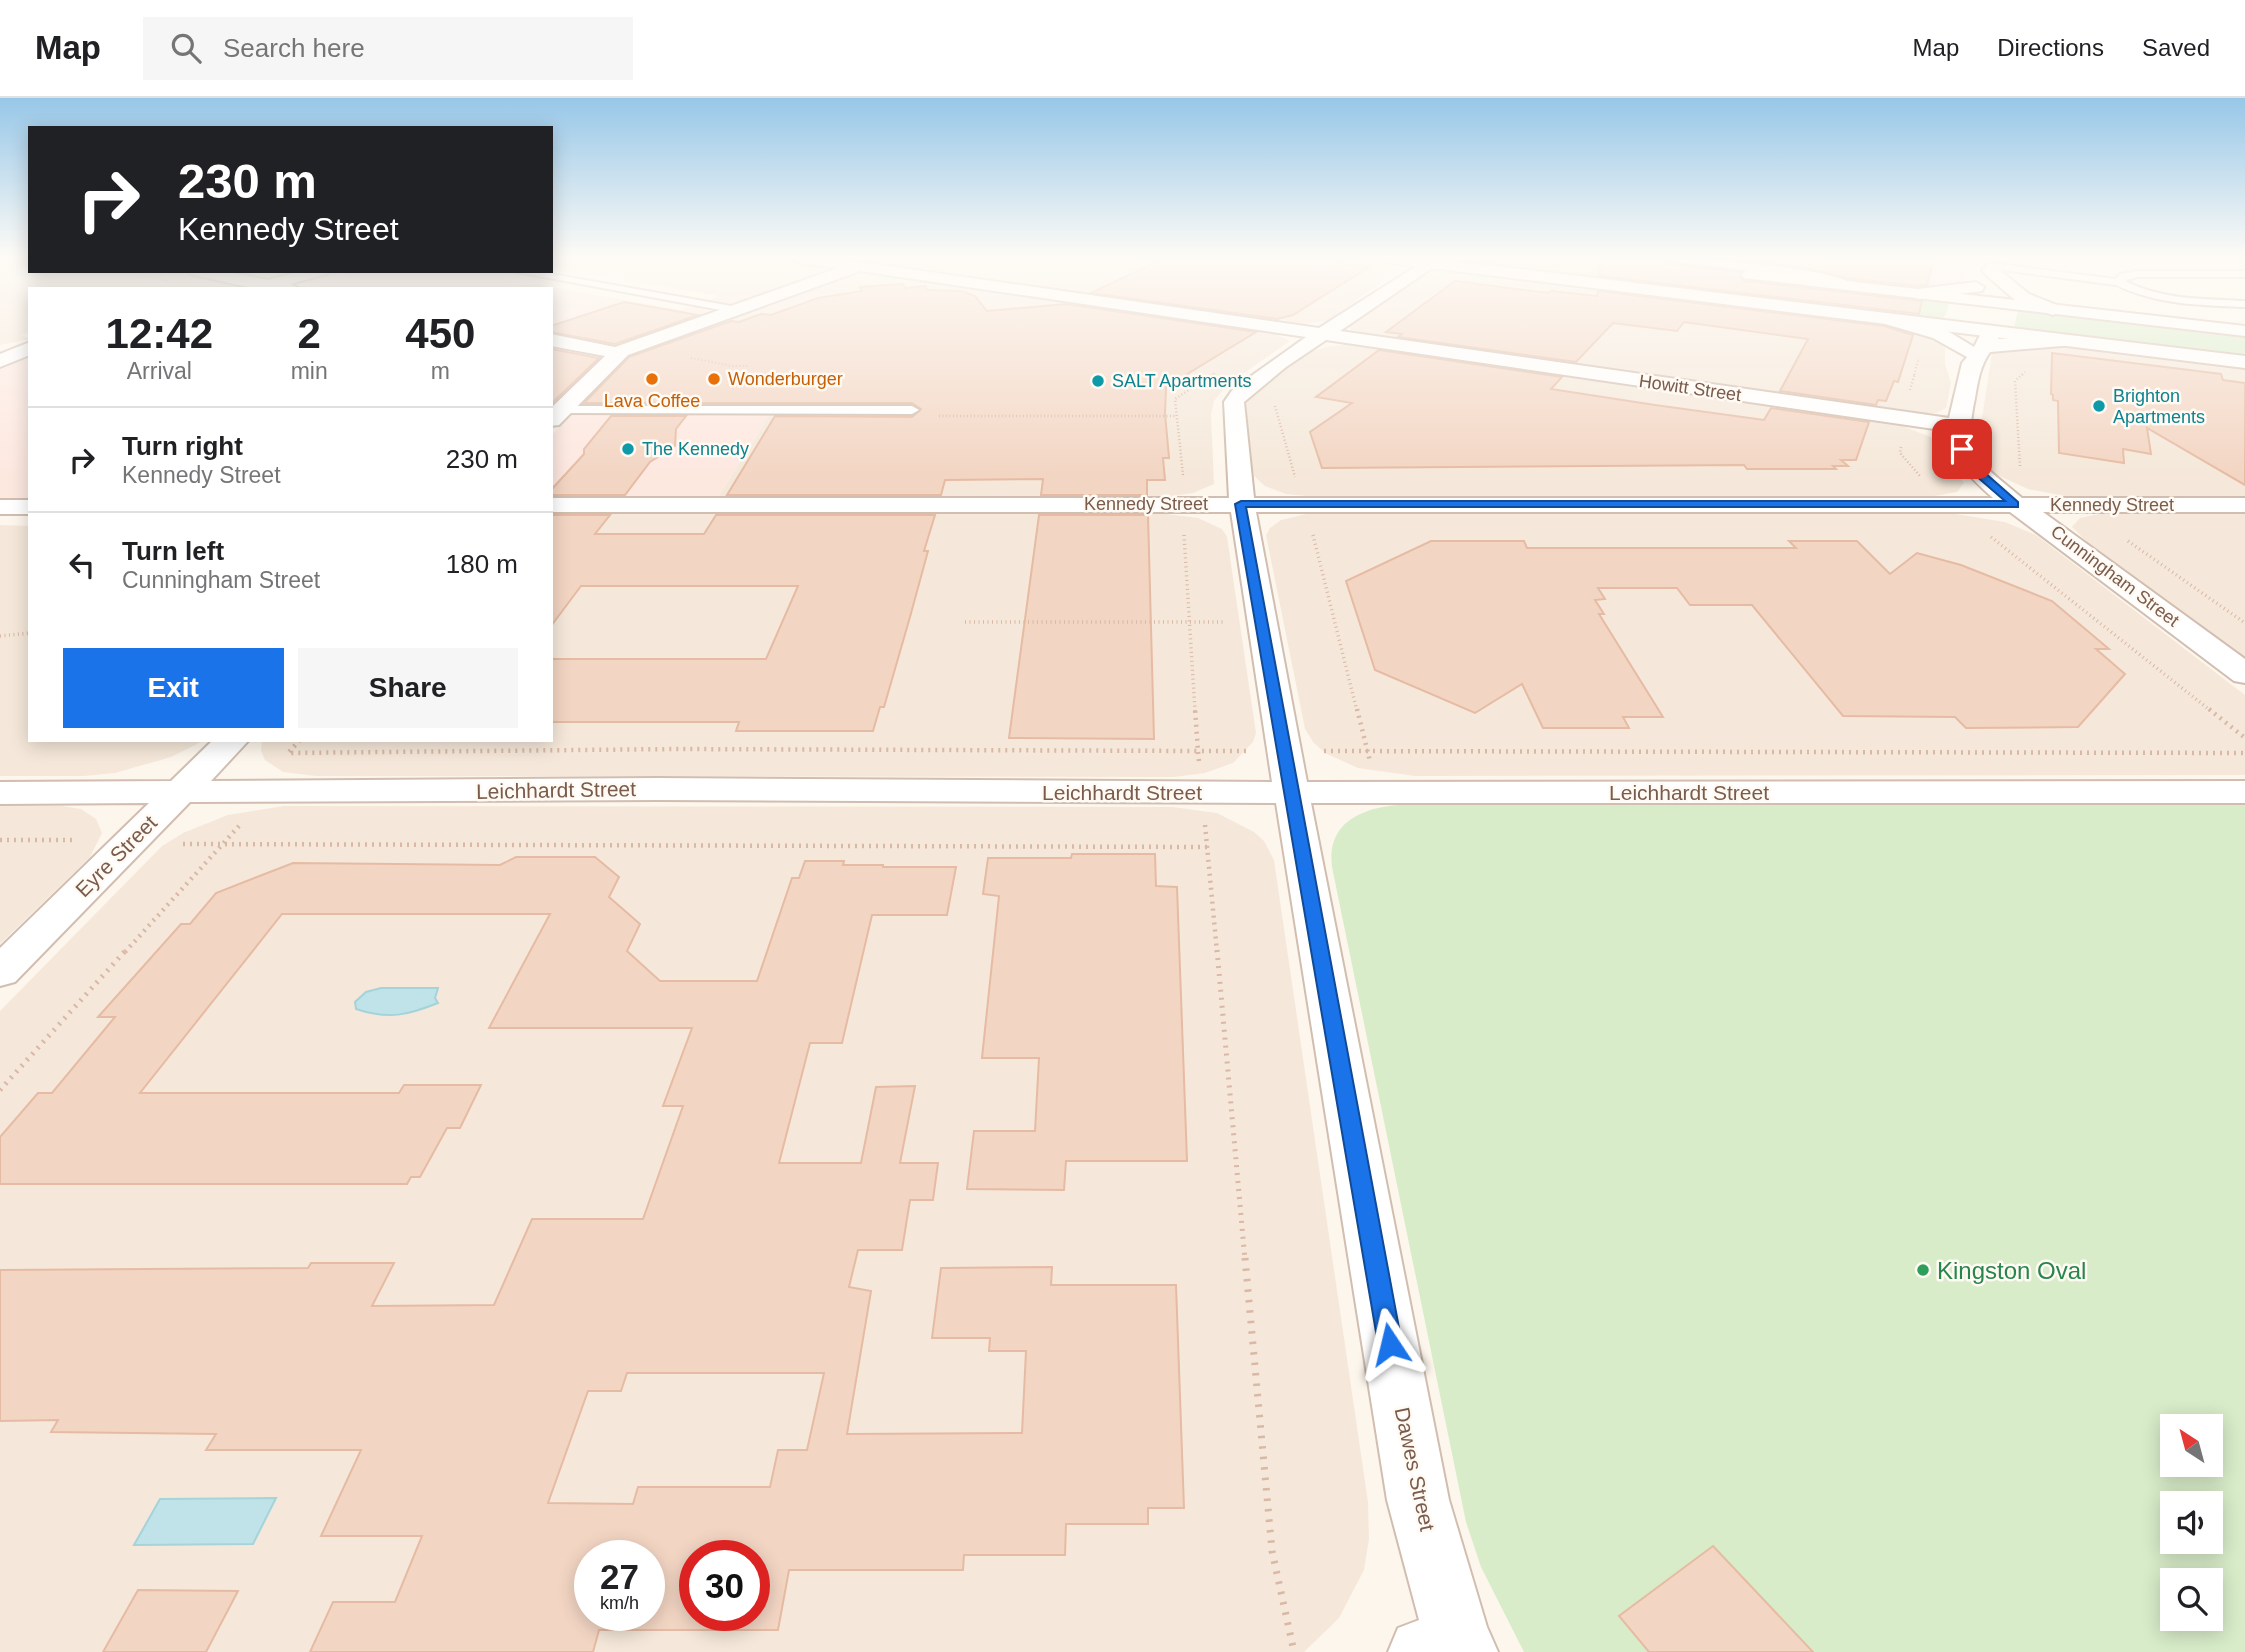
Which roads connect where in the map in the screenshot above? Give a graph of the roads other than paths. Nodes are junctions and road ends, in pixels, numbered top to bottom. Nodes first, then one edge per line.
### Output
1 (681, 331) edge
2 (1290, 331) edge
3 (1328, 331) edge
4 (1929, 331) edge
5 (1964, 331) edge
6 (1985, 331) edge
7 (1321, 335) junction
8 (553, 340) edge
9 (1978, 348) junction
10 (25, 350) edge
11 (0, 352) edge
12 (619, 353) junction
13 (0, 361) edge
14 (2245, 362) edge
15 (912, 410) dead end
16 (555, 414) edge
17 (1958, 426) junction
18 (1241, 504) junction
19 (2015, 504) junction
20 (553, 505) edge
21 (2245, 505) edge
22 (0, 507) edge
23 (28, 507) edge
24 (2245, 674) edge
25 (230, 742) edge
26 (2245, 792) edge
27 (0, 793) edge
28 (179, 793) junction
29 (1291, 793) junction
30 (0, 972) edge
31 (1448, 1647) edge

1 - 12 street
2 - 7 street, Howitt Street
3 - 7 street, Dawes Street
4 - 9 street
5 - 9 street, Cunningham Street
6 - 9 street, Cunningham Street
7 - 17 street, Howitt Street
7 - 18 street, Dawes Street
8 - 12 street
9 - 14 street
9 - 17 street, Cunningham Street
10 - 11 street
10 - 13 street
12 - 16 street
15 - 16 lane
17 - 19 street, Cunningham Street
18 - 19 street, Kennedy Street
18 - 20 street, Kennedy Street
18 - 29 street, Dawes Street
19 - 21 street, Kennedy Street
19 - 24 street, Cunningham Street
22 - 23 street
25 - 28 street, Eyre Street
26 - 29 street, Leichhardt Street
27 - 28 street, Leichhardt Street
28 - 29 street, Leichhardt Street
28 - 30 street, Eyre Street
29 - 31 street, Dawes Street

